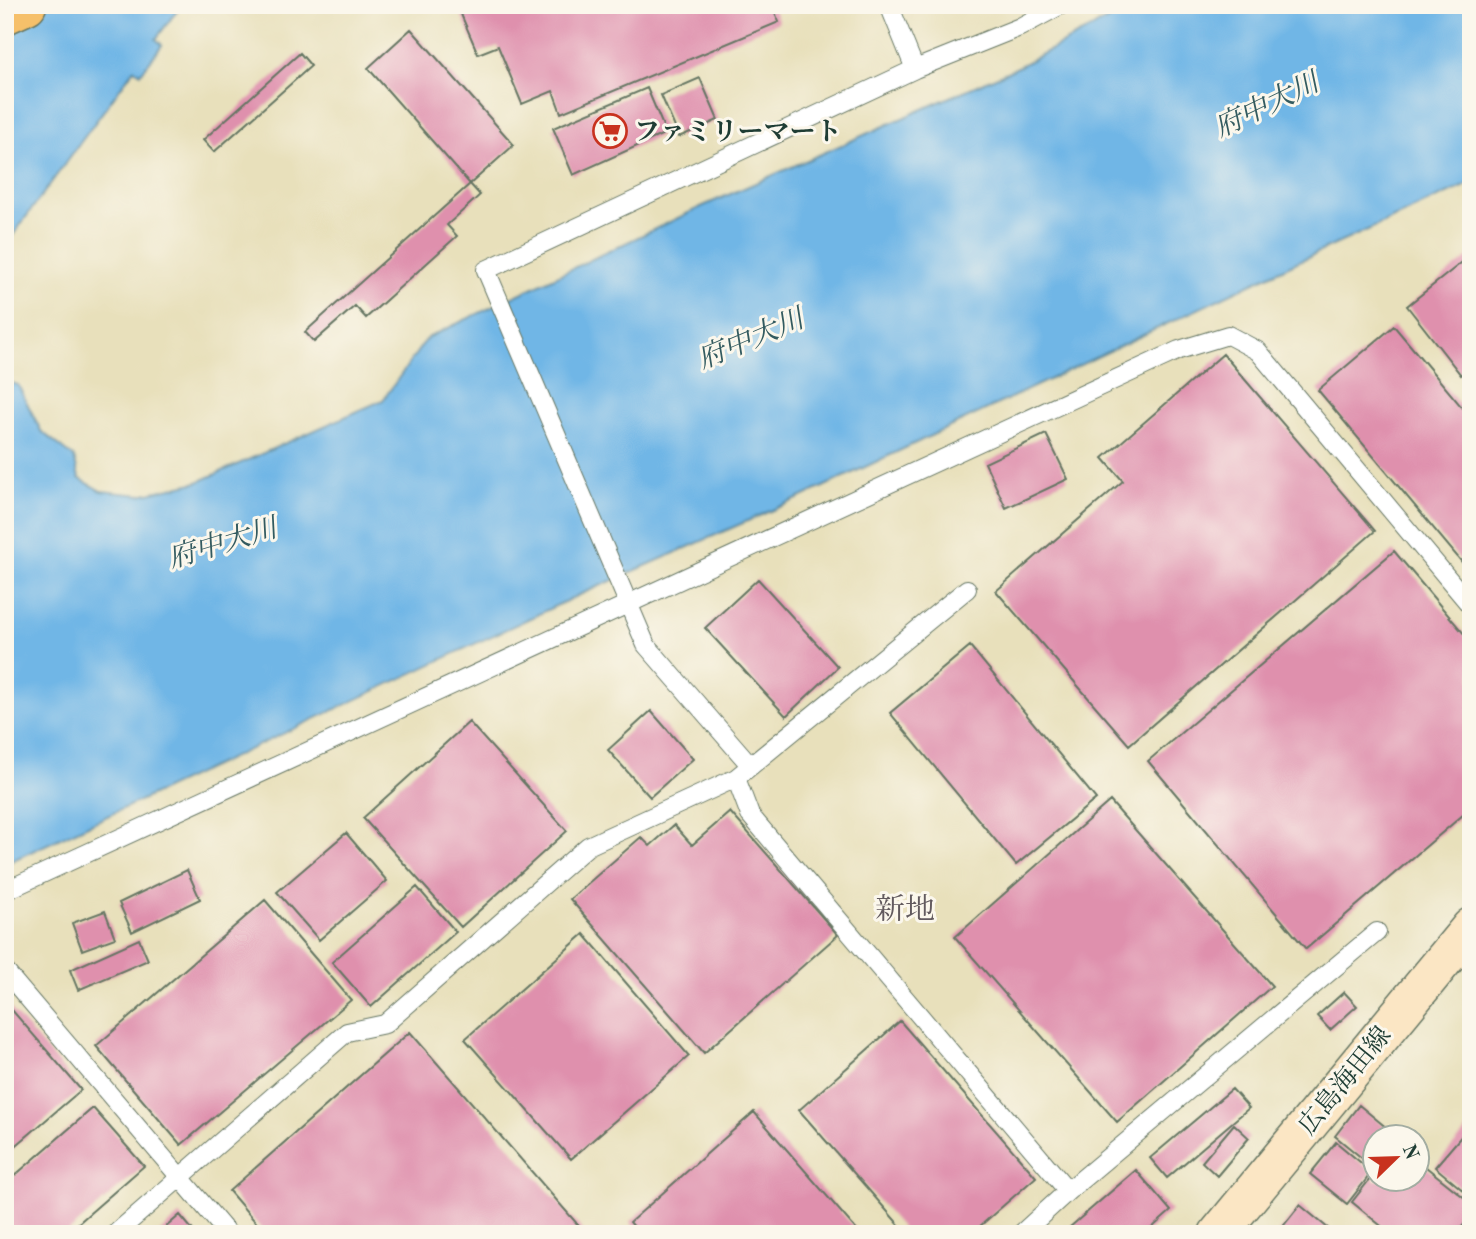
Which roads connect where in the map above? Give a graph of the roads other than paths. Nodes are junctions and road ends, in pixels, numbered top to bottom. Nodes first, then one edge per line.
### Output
1 (27, 5) edge
2 (889, 5) edge
3 (1061, 5) edge
4 (5, 15) edge
5 (915, 69) junction
6 (967, 589) dead end
7 (627, 605) junction
8 (1471, 606) edge
9 (751, 766) junction
10 (736, 778) junction
11 (5, 891) edge
12 (1471, 927) edge
13 (1377, 932) dead end
14 (5, 971) edge
15 (180, 1178) junction
16 (1068, 1191) junction
17 (115, 1234) edge
18 (228, 1234) edge
19 (1021, 1234) edge
20 (1218, 1234) edge

1 - 4 highway
2 - 5 lane
3 - 5 lane
5 - 7 lane
6 - 9 lane
7 - 8 lane
7 - 9 lane
7 - 11 lane
9 - 10 lane
10 - 15 lane
10 - 16 lane
12 - 20 main road, 広島海田線
13 - 16 lane
14 - 15 lane
15 - 17 lane
15 - 18 lane
16 - 19 lane

